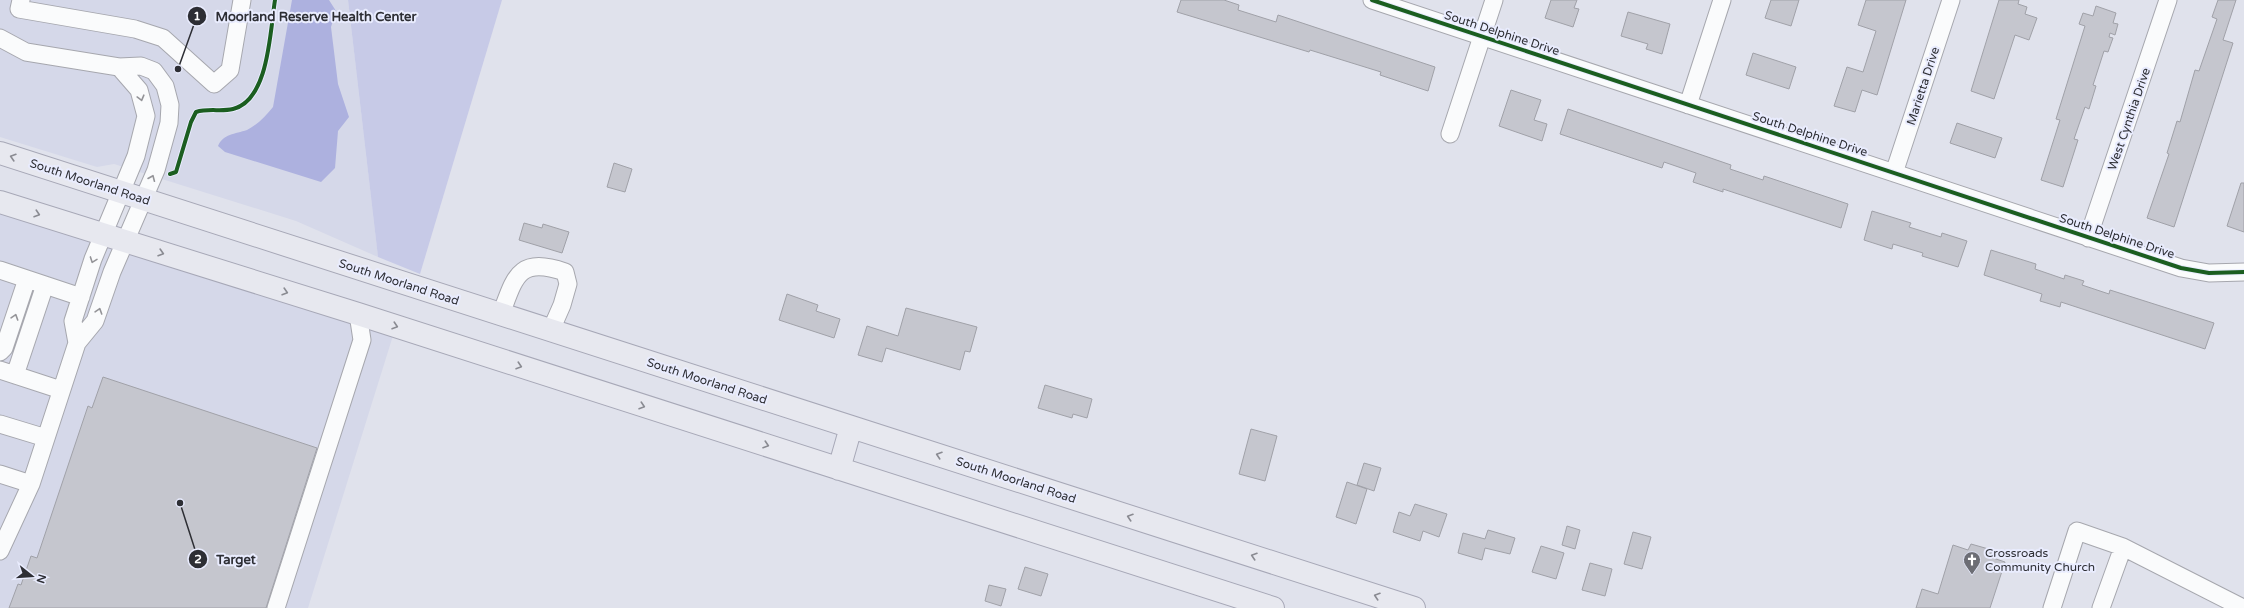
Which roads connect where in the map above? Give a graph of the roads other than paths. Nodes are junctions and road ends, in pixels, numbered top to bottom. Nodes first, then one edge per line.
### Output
1 (21, 0) edge
2 (242, 0) edge
3 (1372, 0) edge
4 (1494, 0) edge
5 (1722, 0) edge
6 (1951, 0) edge
7 (2168, 0) edge
8 (1482, 36) junction
9 (0, 38) edge
10 (119, 67) junction
11 (1688, 104) junction
12 (1450, 134) dead end
13 (0, 153) edge
14 (1894, 173) junction
15 (120, 191) junction
16 (143, 199) junction
17 (0, 202) edge
18 (103, 236) junction
19 (2088, 238) junction
20 (125, 242) junction
21 (0, 270) edge
22 (2244, 272) edge
23 (27, 279) junction
24 (44, 285) junction
25 (81, 297) junction
26 (358, 314) junction
27 (501, 314) junction
28 (551, 330) junction
29 (77, 343) junction
30 (0, 352) edge
31 (8, 373) edge
32 (61, 390) junction
33 (0, 424) edge
34 (852, 427) junction
35 (46, 438) junction
36 (839, 468) junction
37 (0, 474) edge
38 (31, 484) junction
39 (7, 522) edge
40 (2123, 547) junction
41 (0, 551) edge
42 (276, 608) edge
43 (1273, 608) edge
44 (1414, 608) edge
45 (2052, 608) edge
46 (2101, 608) edge
47 (2243, 608) edge

1 - 2 street
3 - 8 street, South Delphine Drive
4 - 8 street
5 - 11 street
6 - 14 street, Marietta Drive
7 - 19 street, West Cynthia Drive
8 - 11 street, South Delphine Drive
8 - 12 street
9 - 10 street
10 -> 15 street
16 -> 10 street
11 - 14 street, South Delphine Drive
15 -> 13 main road, South Moorland Road
14 - 19 street, South Delphine Drive
15 - 16 main road, South Moorland Road
15 - 18 street
16 - 20 street
16 - 27 main road, South Moorland Road
17 -> 18 main road
18 - 20 main road
18 -> 25 street
19 - 22 street, South Delphine Drive
20 -> 26 main road
29 -> 20 street
21 - 23 street
23 - 24 street
30 -> 23 street
24 - 25 street
24 - 31 street
25 - 29 street
26 -> 36 main road
26 - 42 street
27 - 28 main road, South Moorland Road
27 - 28 street
28 - 34 main road, South Moorland Road
29 - 32 street
31 - 32 street
32 - 35 street
33 - 35 street
34 - 36 main road
44 -> 34 main road, South Moorland Road
35 - 38 street
36 - 43 main road
37 - 38 street
38 - 39 street
39 - 41 street
40 - 45 street
40 - 46 street
40 - 47 street

